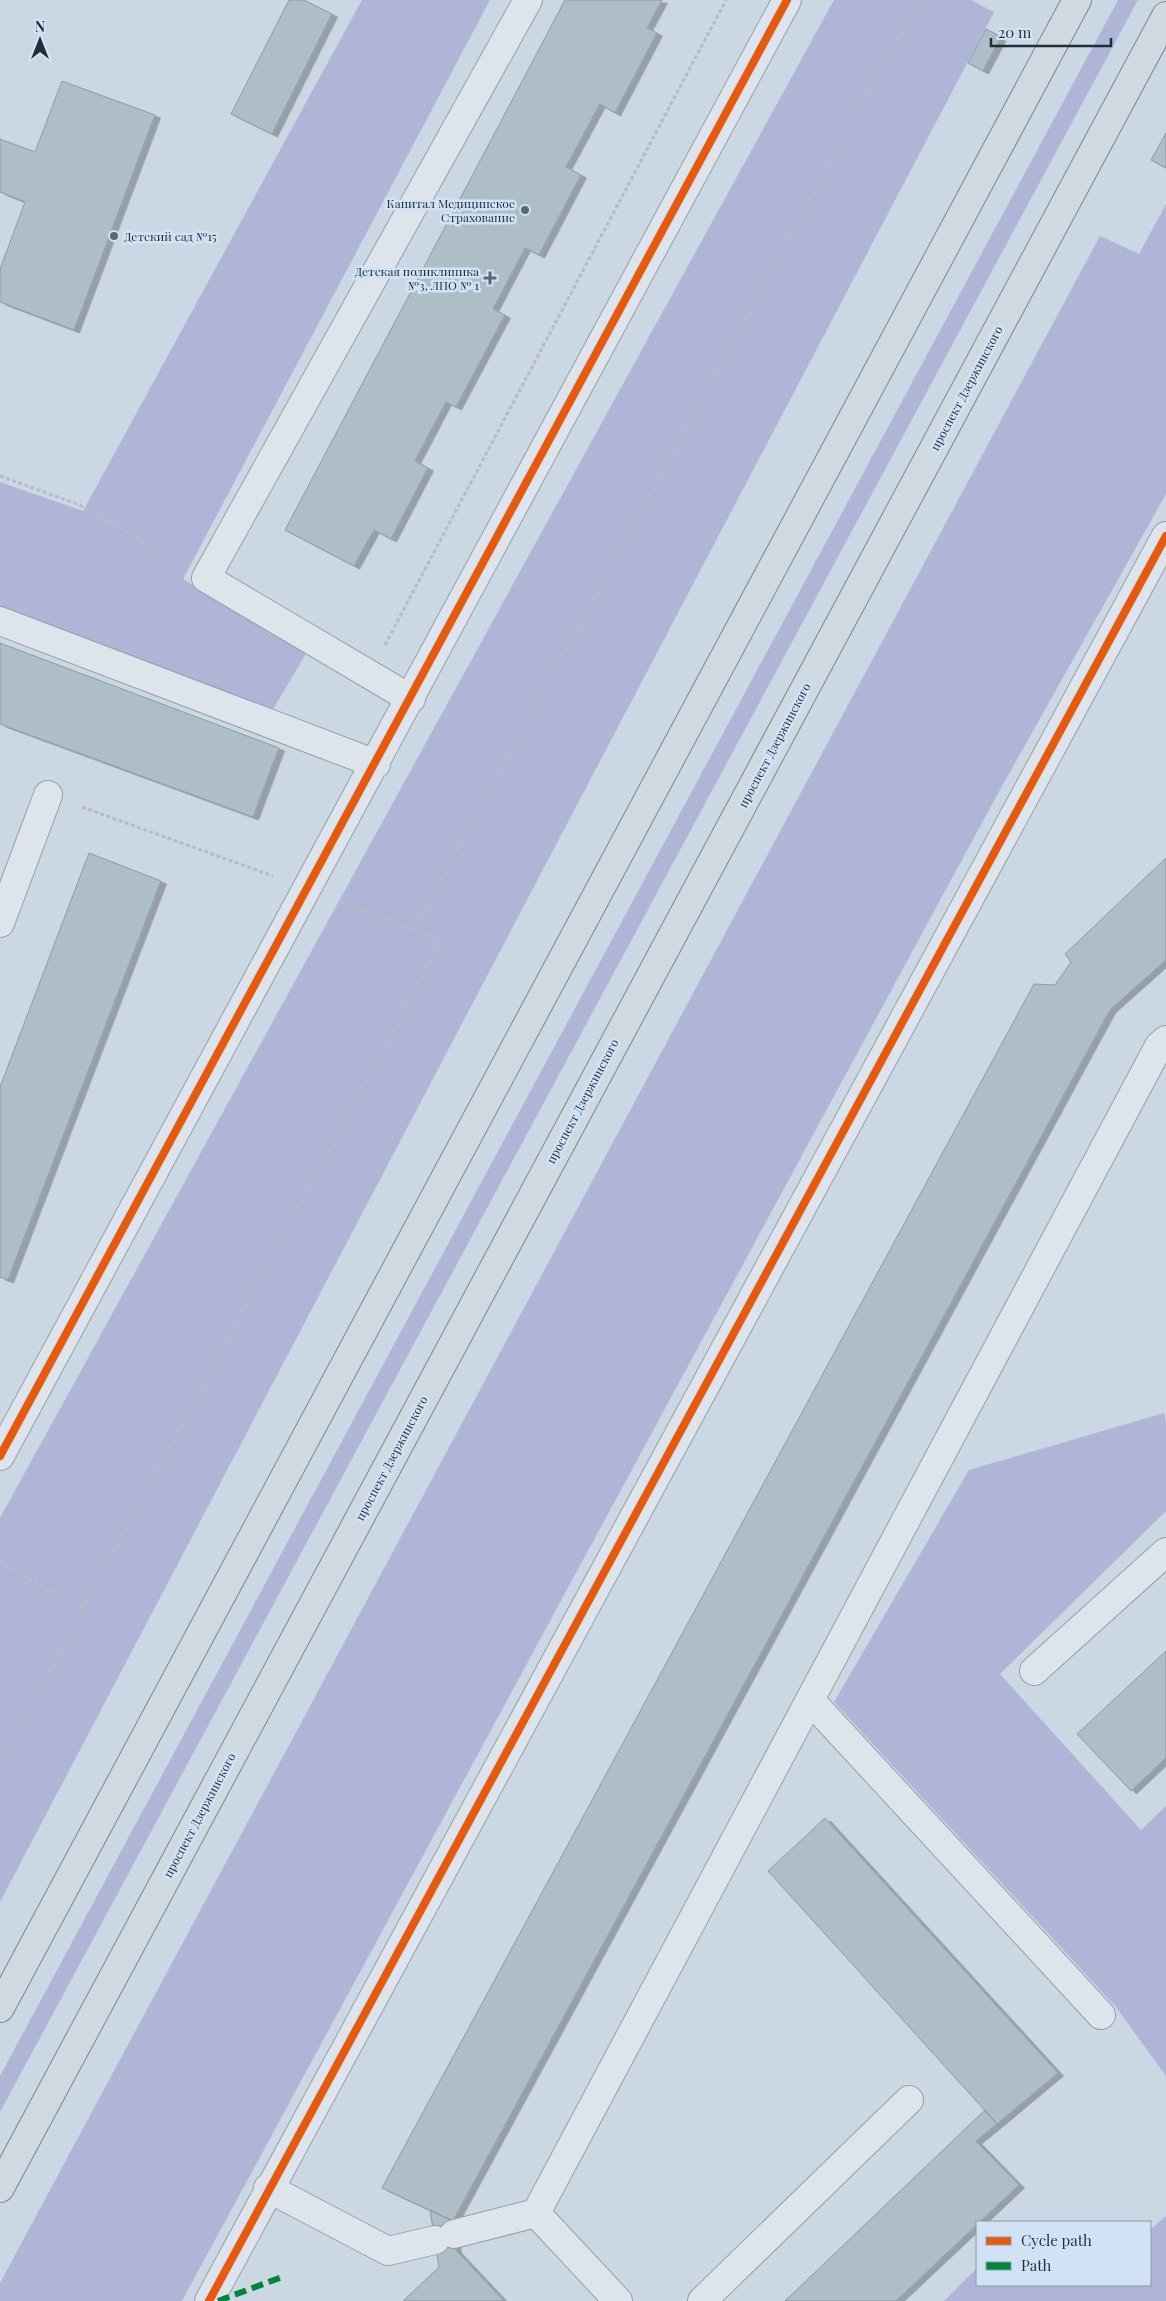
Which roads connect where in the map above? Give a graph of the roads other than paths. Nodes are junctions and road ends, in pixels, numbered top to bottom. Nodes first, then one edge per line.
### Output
1 (528, 0) edge
2 (1077, 0) edge
3 (779, 4) edge
4 (1166, 16) edge
5 (1166, 536) edge
6 (0, 621) edge
7 (411, 698) junction
8 (376, 764) junction
9 (48, 795) road end
10 (0, 923) edge
11 (1166, 1040) edge
12 (0, 1456) edge
13 (1166, 1552) edge
14 (1034, 1671) dead end
15 (810, 1700) junction
16 (0, 2008) edge
17 (1101, 2015) dead end
18 (909, 2100) dead end
19 (0, 2188) edge
20 (268, 2188) junction
21 (536, 2213) junction
22 (209, 2301) edge
23 (618, 2301) edge
24 (702, 2301) edge

1 - 7 street
2 - 16 main road
3 - 7 street
4 - 19 main road, проспект Дзержинского
5 - 20 street
6 - 8 street
7 - 8 street
8 - 12 street
9 - 10 street
11 - 15 street
13 - 14 street
15 - 17 street
15 - 21 street
18 - 24 street
20 - 21 street
20 - 22 street
21 - 23 street

